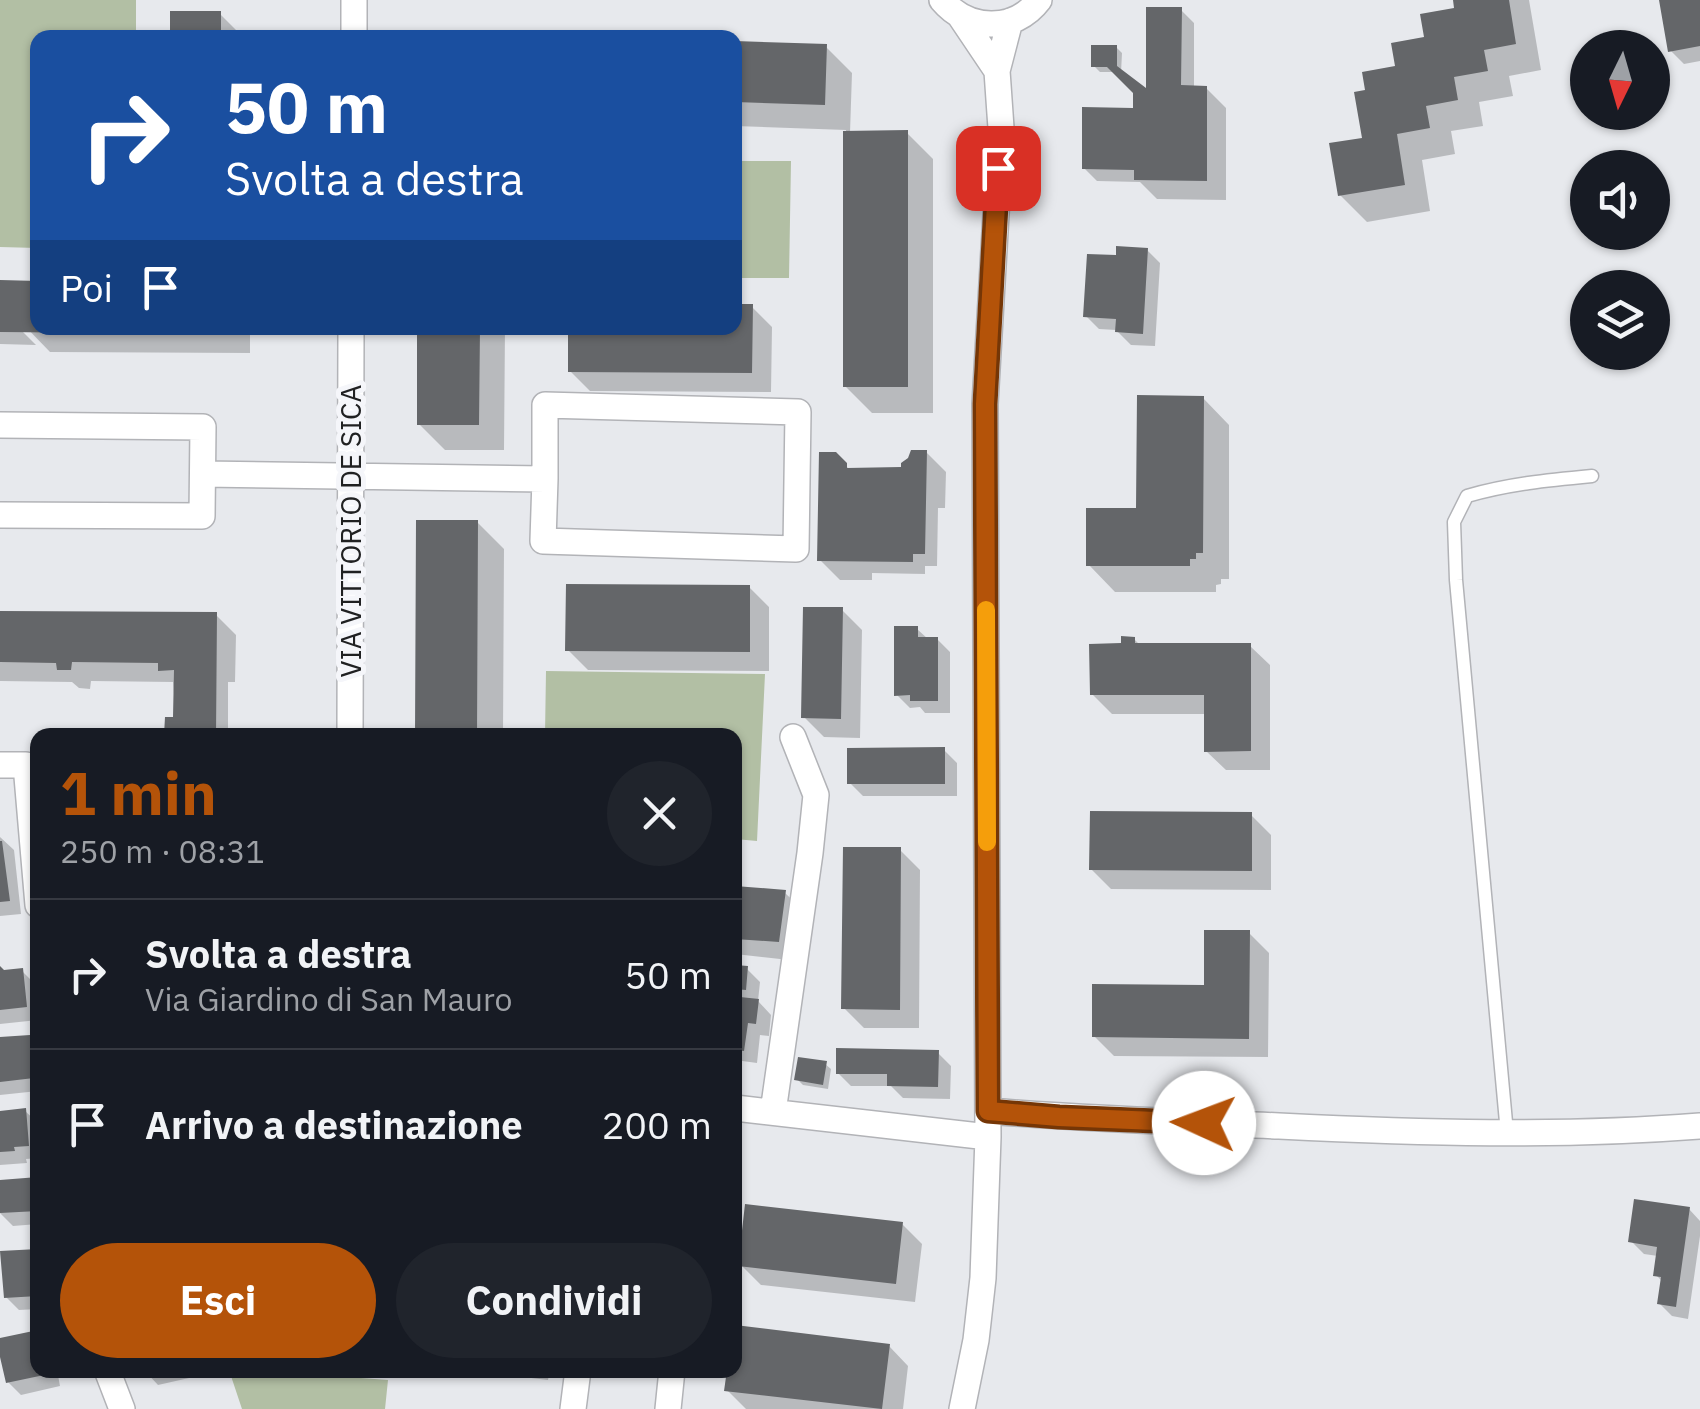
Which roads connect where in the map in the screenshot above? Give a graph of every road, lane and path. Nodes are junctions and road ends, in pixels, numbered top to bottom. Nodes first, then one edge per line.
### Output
1 (354, 0) edge
2 (1039, 0) edge
3 (951, 8) edge
4 (1010, 22) junction
5 (354, 30) edge
6 (997, 71) junction
7 (351, 335) edge
8 (0, 426) edge
9 (203, 474) junction
10 (350, 476) junction
11 (1592, 476) dead end
12 (544, 479) junction
13 (0, 515) edge
14 (350, 728) edge
15 (792, 737) dead end
16 (0, 765) edge
17 (30, 812) edge
18 (742, 1109) edge
19 (773, 1112) junction
20 (988, 1124) junction
21 (1700, 1126) edge
22 (1507, 1133) junction
23 (111, 1378) edge
24 (577, 1378) edge
25 (671, 1378) edge
26 (122, 1409) edge
27 (573, 1409) edge
28 (668, 1409) edge
29 (962, 1409) edge

1 - 5 street
2 - 4 street
3 - 4 street
3 - 6 street
4 - 6 street
6 - 20 street
7 - 10 street, VIA VITTORIO DE SICA
8 - 9 street
9 - 10 street
9 - 13 street
10 - 12 street
10 - 14 street, VIA VITTORIO DE SICA
11 - 22 lane
12 - 12 street
15 - 19 street
16 - 17 street
18 - 19 street
19 - 20 street
20 - 22 street
20 - 29 street
21 - 22 street
23 - 26 street
24 - 27 street
25 - 28 street

